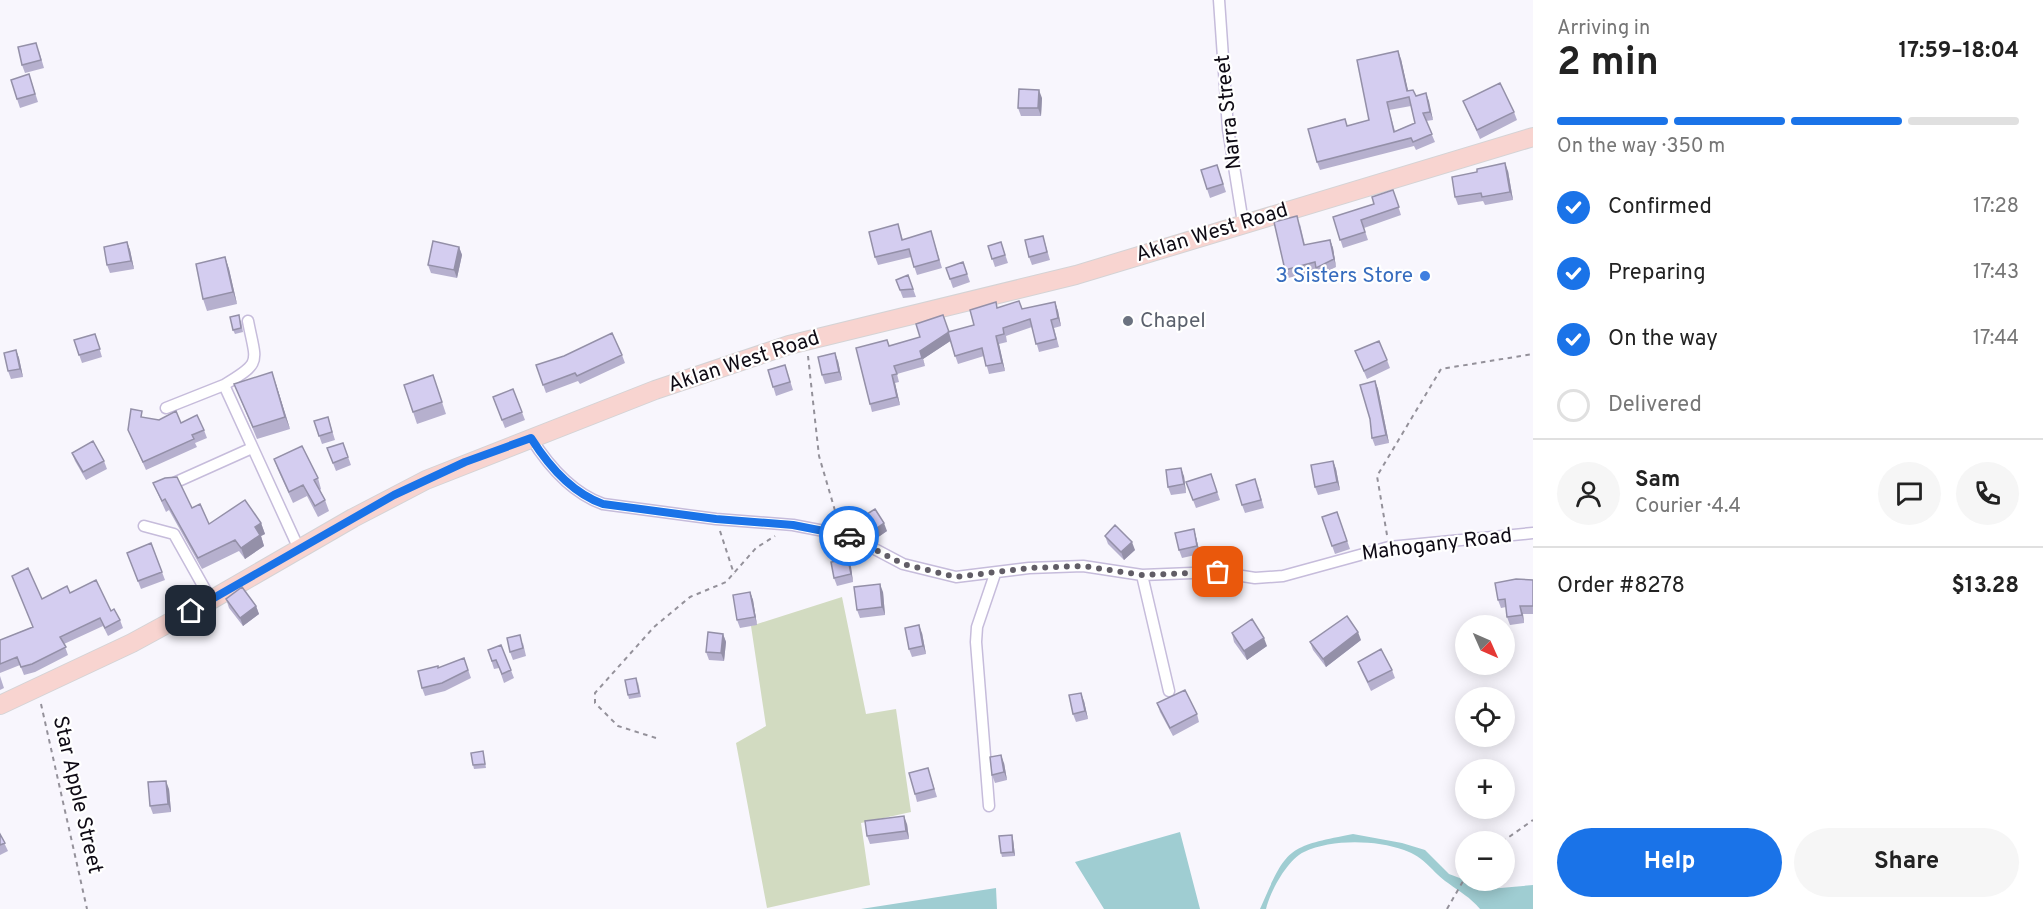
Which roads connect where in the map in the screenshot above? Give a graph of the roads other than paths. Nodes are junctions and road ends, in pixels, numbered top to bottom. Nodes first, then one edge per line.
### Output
1 (1219, 0) edge
2 (1533, 137) edge
3 (1243, 223) junction
4 (248, 321) dead end
5 (224, 385) junction
6 (166, 408) dead end
7 (531, 438) junction
8 (252, 448) junction
9 (174, 483) edge
10 (144, 526) dead end
11 (1533, 533) edge
12 (299, 549) junction
13 (995, 574) junction
14 (1142, 575) junction
15 (211, 600) junction
16 (1169, 691) dead end
17 (0, 705) edge
18 (989, 806) dead end

1 - 3 street, Narra Street
2 - 3 main road, Aklan West Road
3 - 7 main road, Aklan West Road
4 - 5 street
5 - 6 street
5 - 8 street
7 - 12 main road, Aklan West Road
7 - 13 street, Mahogany Road
8 - 9 street
8 - 12 street
10 - 15 street
11 - 14 street, Mahogany Road
12 - 15 main road, Aklan West Road
13 - 14 street, Mahogany Road
13 - 18 street
14 - 16 street
15 - 17 main road, Aklan West Road

